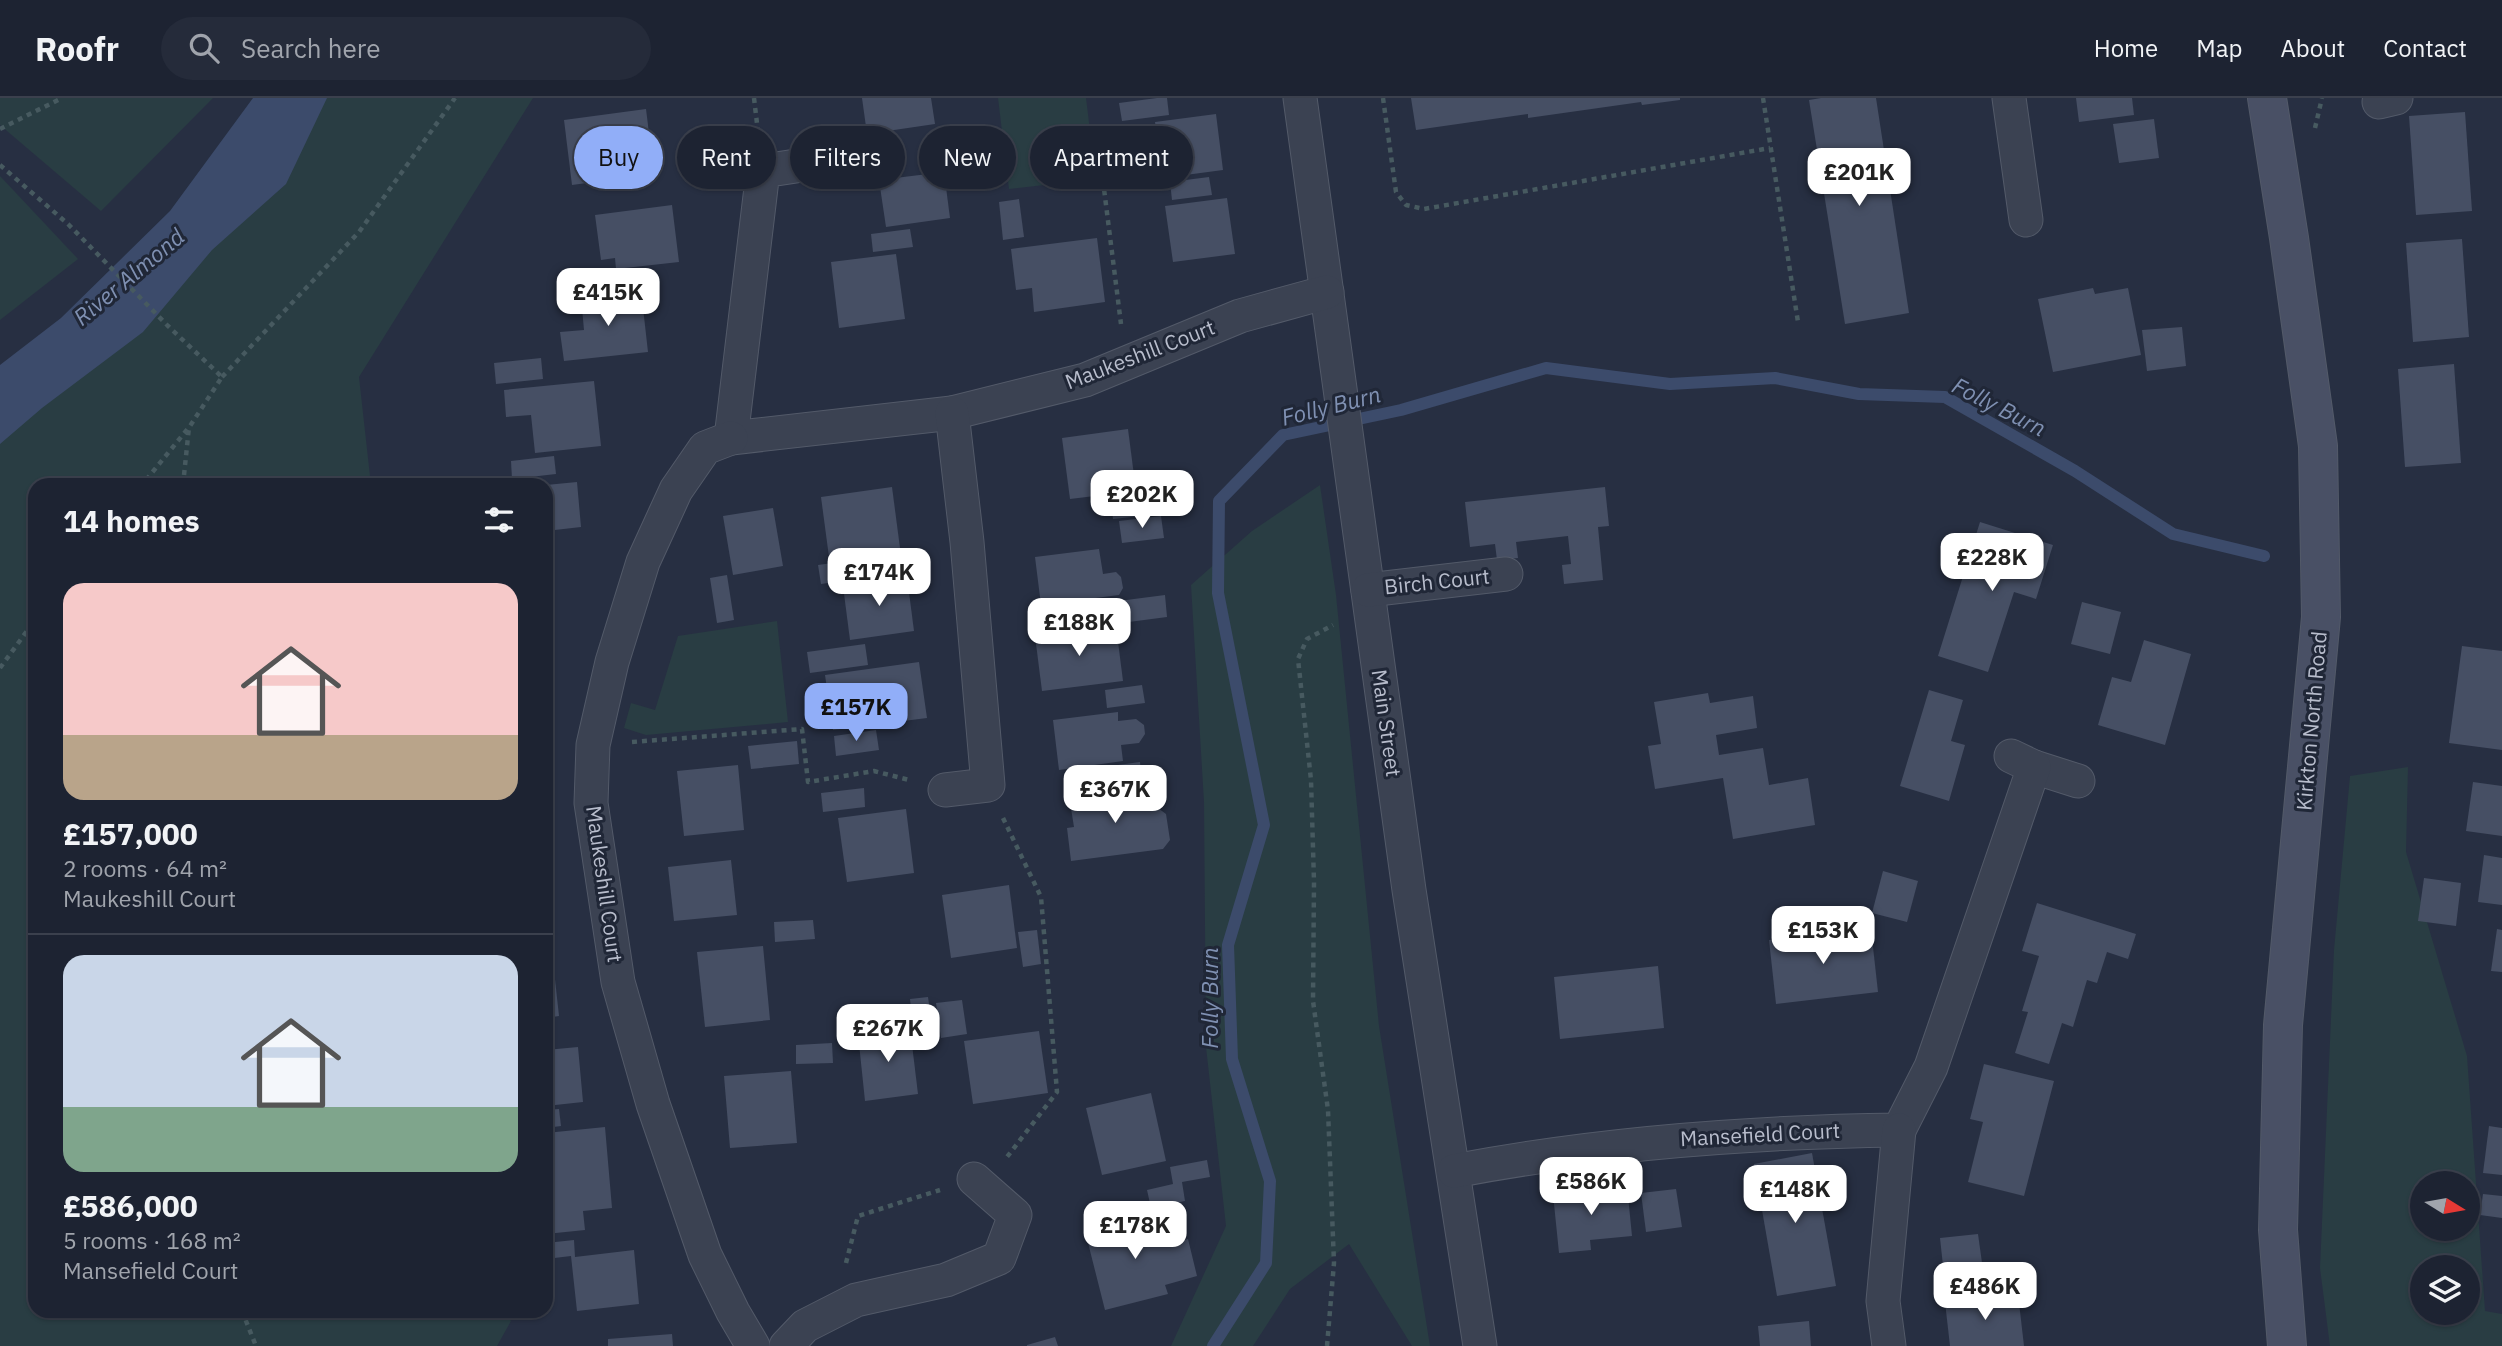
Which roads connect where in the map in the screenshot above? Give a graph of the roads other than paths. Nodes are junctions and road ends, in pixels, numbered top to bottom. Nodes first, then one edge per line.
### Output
1 (1300, 98) edge
2 (2009, 98) edge
3 (2267, 98) edge
4 (790, 167) edge
5 (2026, 220) dead end
6 (1327, 292) junction
7 (952, 413) junction
8 (731, 438) junction
9 (1506, 574) dead end
10 (1369, 602) junction
11 (2078, 781) dead end
12 (945, 790) road end
13 (1899, 1130) junction
14 (1454, 1171) junction
15 (974, 1179) road end
16 (754, 1346) edge
17 (786, 1346) edge
18 (1480, 1346) edge
19 (1889, 1346) edge
20 (2287, 1346) edge

1 - 6 street, Main Street
2 - 5 street
3 - 20 main road, Kirkton North Road
4 - 8 street
6 - 7 street, Maukeshill Court
6 - 10 street, Main Street
7 - 8 street, Maukeshill Court
7 - 12 street
8 - 16 street, Maukeshill Court
9 - 10 street, Birch Court
10 - 14 street, Main Street
11 - 13 street
13 - 14 street, Mansefield Court
13 - 19 street
14 - 18 street, Main Street
15 - 17 street

